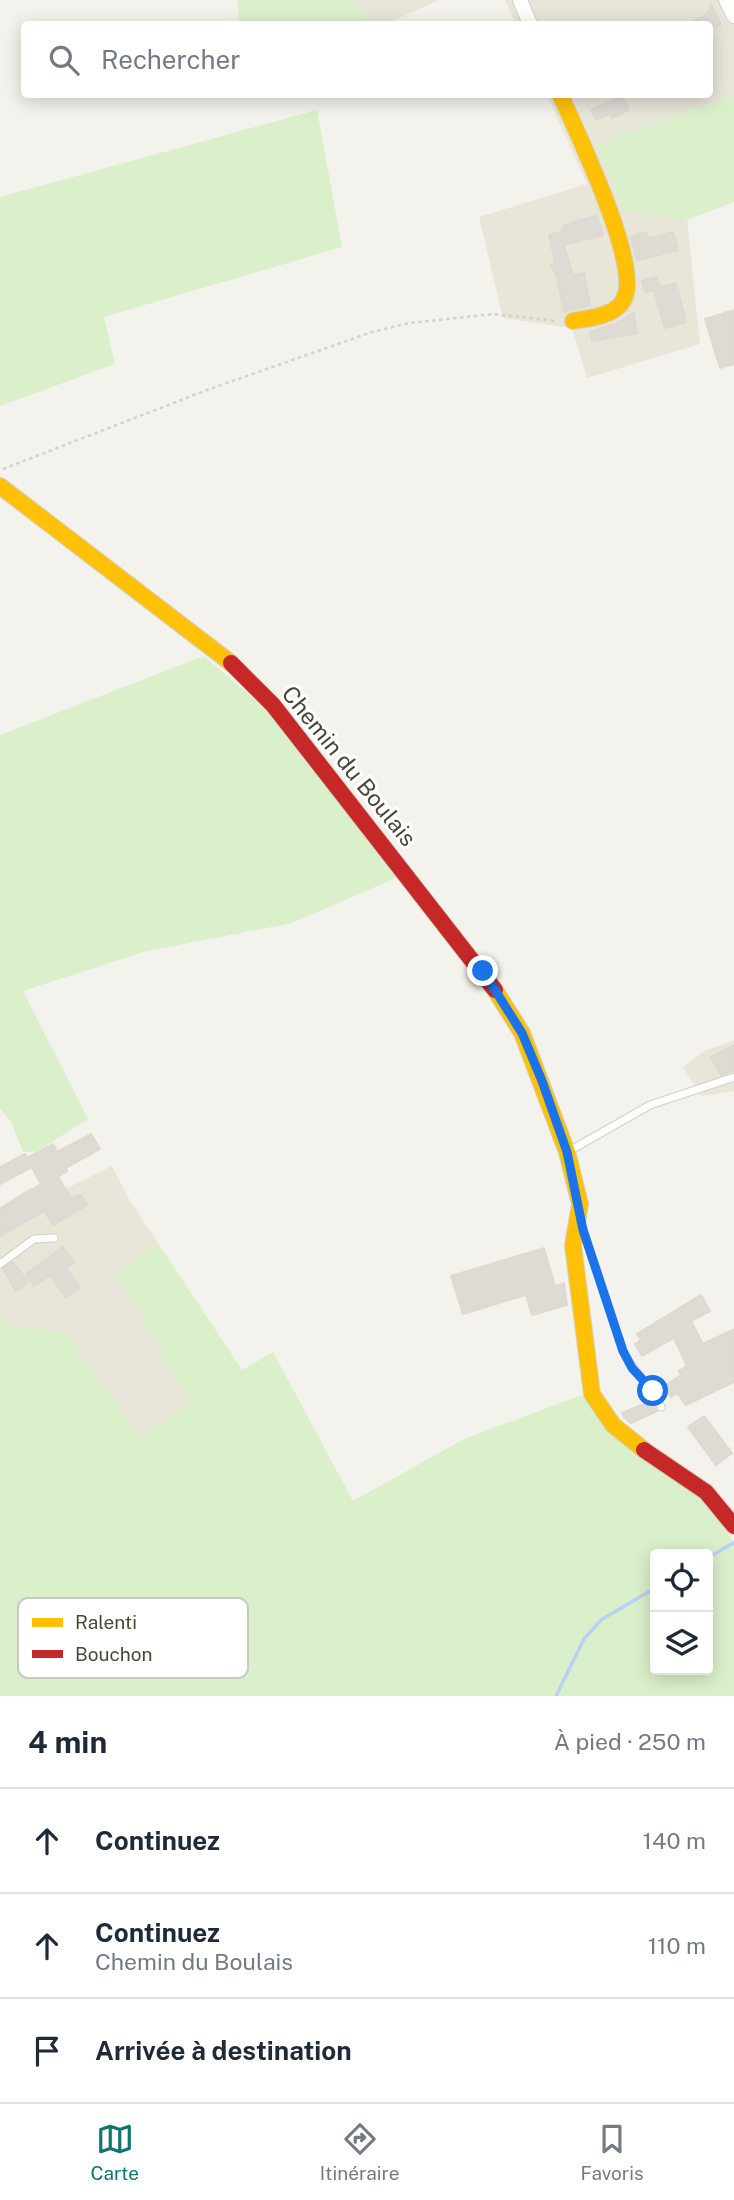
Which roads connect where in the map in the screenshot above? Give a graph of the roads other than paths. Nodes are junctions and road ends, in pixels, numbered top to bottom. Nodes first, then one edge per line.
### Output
1 (520, 0) edge
2 (726, 0) edge
3 (734, 16) edge
4 (529, 21) edge
5 (562, 98) edge
6 (573, 321) road end
7 (0, 486) edge
8 (734, 1077) edge
9 (567, 1152) junction
10 (580, 1204) junction
11 (54, 1238) dead end
12 (0, 1264) edge
13 (660, 1407) dead end
14 (734, 1526) edge

1 - 4 street
2 - 3 street
5 - 6 street
7 - 9 street, Chemin du Boulais
8 - 9 lane
9 - 10 street, Chemin du Boulais
10 - 13 lane
10 - 14 street
11 - 12 lane

